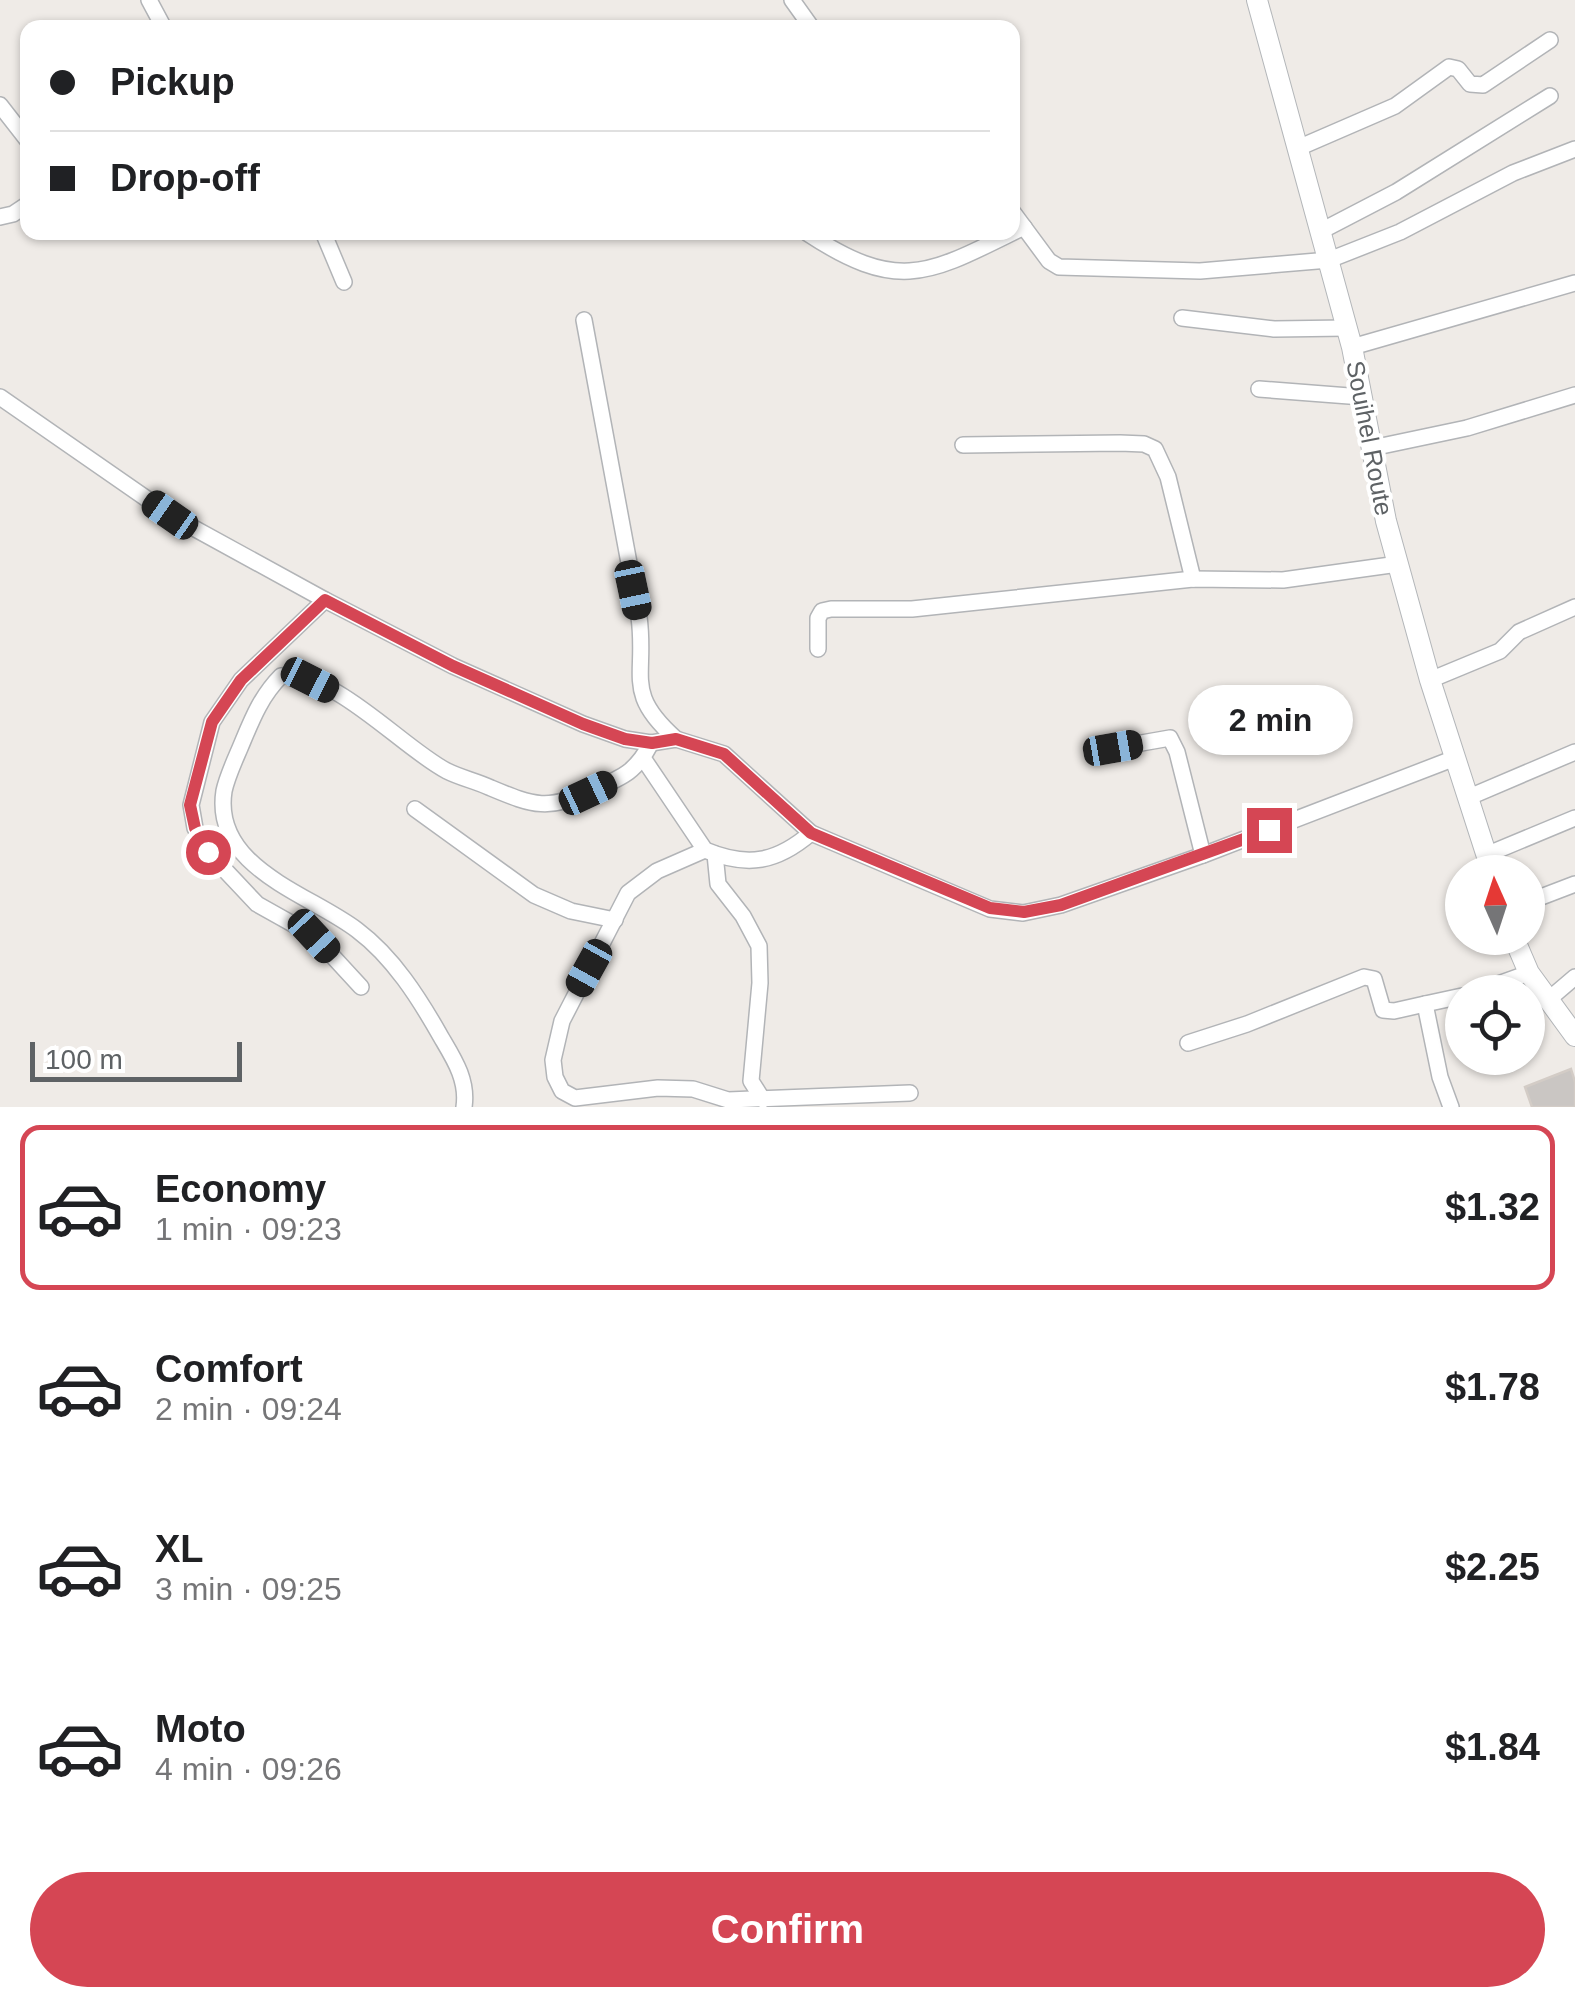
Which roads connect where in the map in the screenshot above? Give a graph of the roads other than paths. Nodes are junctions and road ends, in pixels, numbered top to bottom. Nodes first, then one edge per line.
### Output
1 (1257, 0) edge
2 (1550, 40) dead end
3 (1550, 96) dead end
4 (0, 105) edge
5 (20, 131) edge
6 (1298, 148) junction
7 (1575, 149) edge
8 (1020, 222) edge
9 (1024, 227) junction
10 (1020, 229) edge
11 (1320, 231) junction
12 (326, 240) edge
13 (818, 240) edge
14 (996, 240) edge
15 (1329, 260) junction
16 (344, 282) dead end
17 (1575, 283) edge
18 (1182, 318) dead end
19 (584, 320) dead end
20 (1350, 338) junction
21 (1258, 389) dead end
22 (1575, 395) edge
23 (0, 397) edge
24 (1362, 397) junction
25 (963, 445) dead end
26 (1372, 448) junction
27 (1398, 564) junction
28 (1193, 579) junction
29 (325, 600) junction
30 (1575, 607) edge
31 (818, 648) dead end
32 (1430, 680) junction
33 (676, 739) junction
34 (1113, 748) dead end
35 (648, 750) junction
36 (1575, 752) edge
37 (1455, 758) junction
38 (1467, 798) junction
39 (415, 809) dead end
40 (1575, 818) edge
41 (811, 833) junction
42 (710, 852) junction
43 (1203, 855) junction
44 (1486, 855) edge
45 (1506, 855) edge
46 (1575, 884) edge
47 (1545, 895) edge
48 (615, 920) junction
49 (1522, 955) edge
50 (1529, 972) junction
51 (1521, 975) edge
52 (1575, 978) edge
53 (361, 987) dead end
54 (1445, 1000) edge
55 (1548, 1000) junction
56 (1424, 1004) junction
57 (1575, 1036) edge
58 (1188, 1043) dead end
59 (910, 1093) dead end
60 (763, 1100) junction
61 (464, 1107) edge
62 (1451, 1107) edge

1 - 6 main road, Souihel Route
2 - 6 street
3 - 11 street
4 - 5 street
6 - 11 main road, Souihel Route
7 - 15 street
8 - 9 street
9 - 10 street
9 - 15 street
11 - 15 main road, Souihel Route
12 - 16 street
13 - 14 street
15 - 20 main road, Souihel Route
17 - 20 street
18 - 20 street
19 - 33 street
20 - 24 main road, Souihel Route
21 - 24 street
22 - 26 street
23 - 29 street
24 - 26 main road, Souihel Route
25 - 28 street
26 - 27 main road, Souihel Route
27 - 28 street
27 - 32 main road, Souihel Route
28 - 31 street
29 - 35 street
29 - 53 street
30 - 32 street
32 - 37 main road, Souihel Route
33 - 35 street
33 - 41 street
34 - 43 street
35 - 42 street
35 - 61 street
36 - 38 street
37 - 38 main road, Souihel Route
37 - 43 street
38 - 44 main road, Souihel Route
39 - 48 street
40 - 45 street
41 - 42 street
41 - 43 street
42 - 48 street
42 - 60 street
46 - 47 street
48 - 60 street
49 - 50 main road
50 - 51 street
50 - 55 main road
52 - 55 street
54 - 56 street
55 - 57 main road
56 - 58 street
56 - 62 street
59 - 60 street

